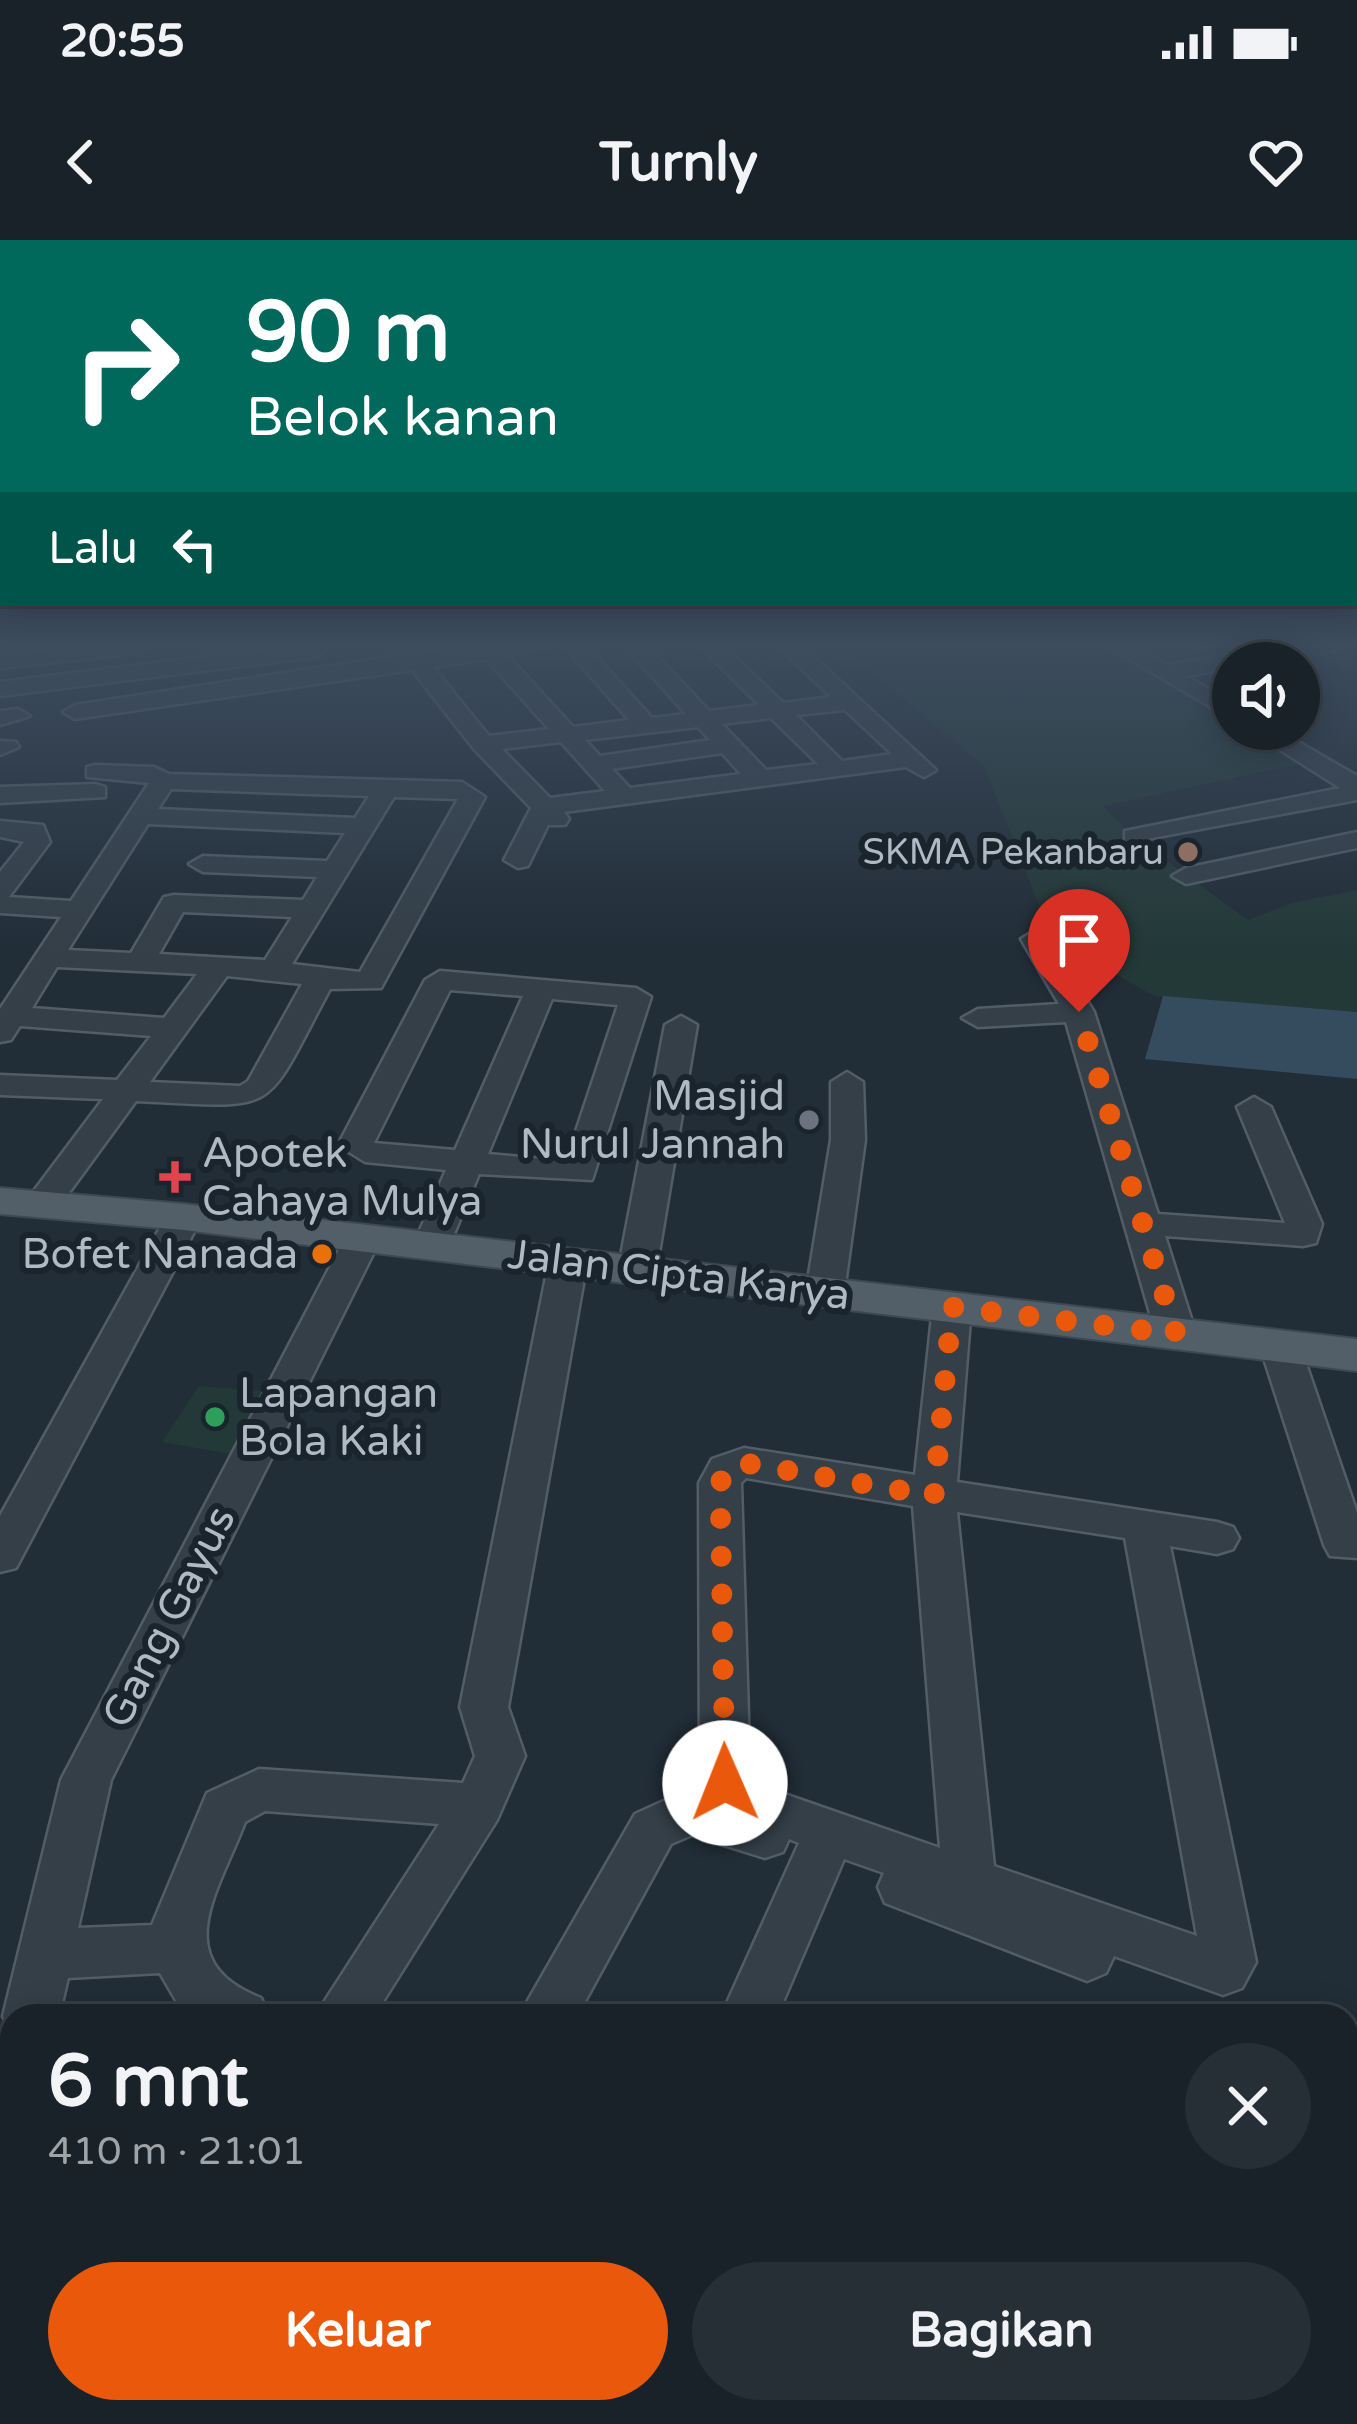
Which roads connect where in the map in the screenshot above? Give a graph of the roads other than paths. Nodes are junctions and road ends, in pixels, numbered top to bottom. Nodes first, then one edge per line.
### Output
1 (485, 746) edge
2 (579, 746) edge
3 (722, 746) edge
4 (729, 746) edge
5 (814, 746) edge
6 (897, 746) edge
7 (1293, 750) edge
8 (595, 764) junction
9 (836, 767) junction
10 (757, 776) junction
11 (163, 781) junction
12 (386, 789) junction
13 (1357, 789) edge
14 (0, 795) edge
15 (622, 795) junction
16 (550, 813) junction
17 (140, 816) junction
18 (225, 820) junction
19 (363, 826) junction
20 (0, 829) edge
21 (1134, 837) dead end
22 (1357, 840) edge
23 (518, 860) dead end
24 (203, 864) junction
25 (335, 870) junction
26 (1186, 876) dead end
27 (0, 891) edge
28 (174, 903) junction
29 (0, 905) edge
30 (312, 909) junction
31 (79, 910) junction
32 (1036, 939) dead end
33 (51, 958) junction
34 (139, 964) junction
35 (274, 969) junction
36 (216, 970) junction
37 (320, 979) junction
38 (542, 989) junction
39 (1079, 1012) junction
40 (978, 1018) dead end
41 (6, 1024) edge
42 (681, 1025) dead end
43 (172, 1028) junction
44 (847, 1082) dead end
45 (0, 1085) edge
46 (128, 1088) junction
47 (1254, 1107) dead end
48 (467, 1160) junction
49 (21, 1203) edge
50 (184, 1217) junction
51 (1143, 1224) junction
52 (363, 1238) junction
53 (431, 1246) junction
54 (568, 1262) junction
55 (637, 1270) junction
56 (825, 1292) junction
57 (952, 1307) junction
58 (1176, 1334) junction
59 (1280, 1346) junction
60 (1357, 1355) edge
61 (934, 1496) junction
62 (1144, 1525) junction
63 (1217, 1538) dead end
64 (1346, 1545) dead end
65 (0, 1556) edge
66 (479, 1805) junction
67 (819, 1856) junction
68 (969, 1881) junction
69 (178, 1948) junction
70 (46, 1954) junction
71 (1087, 1956) dead end
72 (34, 2004) edge
73 (208, 2004) edge
74 (351, 2004) edge
75 (554, 2004) edge
76 (754, 2004) edge

1 - 16 street
2 - 8 street
3 - 8 street
4 - 10 street
5 - 9 street
6 - 9 street
7 - 13 street
8 - 15 street
9 - 10 street
10 - 15 street
11 - 12 street
11 - 14 street
11 - 17 street
12 - 19 street
12 - 37 street
13 - 21 street
15 - 16 street
16 - 23 street
17 - 18 street
17 - 31 street
18 - 19 street
18 - 24 street
19 - 25 street
20 - 27 street
22 - 26 street
24 - 25 street
24 - 28 street
25 - 30 street
28 - 30 street
28 - 34 street
29 - 31 street
30 - 35 street
31 - 33 street
32 - 39 street
33 - 34 street
33 - 41 street
34 - 36 street
35 - 36 street
35 - 37 street
36 - 43 street
37 - 46 street
38 - 48 street
38 - 48 street
38 - 48 street
39 - 40 street
39 - 51 street
41 - 43 street
42 - 55 street
43 - 46 street
44 - 56 street
45 - 46 street
46 - 49 street
47 - 51 street
48 - 53 street
49 - 50 main road, Jalan Cipta Karya
50 - 52 main road, Jalan Cipta Karya
50 - 65 street
51 - 58 street
52 - 53 main road, Jalan Cipta Karya
52 - 70 street, Gang Gayus
53 - 54 main road, Jalan Cipta Karya
54 - 55 main road, Jalan Cipta Karya
54 - 66 street
55 - 56 main road, Jalan Cipta Karya
56 - 57 main road, Jalan Cipta Karya
57 - 58 main road, Jalan Cipta Karya
57 - 61 street
58 - 59 main road, Jalan Cipta Karya
59 - 60 main road, Jalan Cipta Karya
59 - 64 street
61 - 62 street
61 - 68 street
61 - 68 street
62 - 63 street
62 - 68 street
66 - 69 street
66 - 74 street
67 - 71 street
67 - 75 street
67 - 76 street
69 - 70 street
69 - 73 street
70 - 72 street, Gang Gayus

